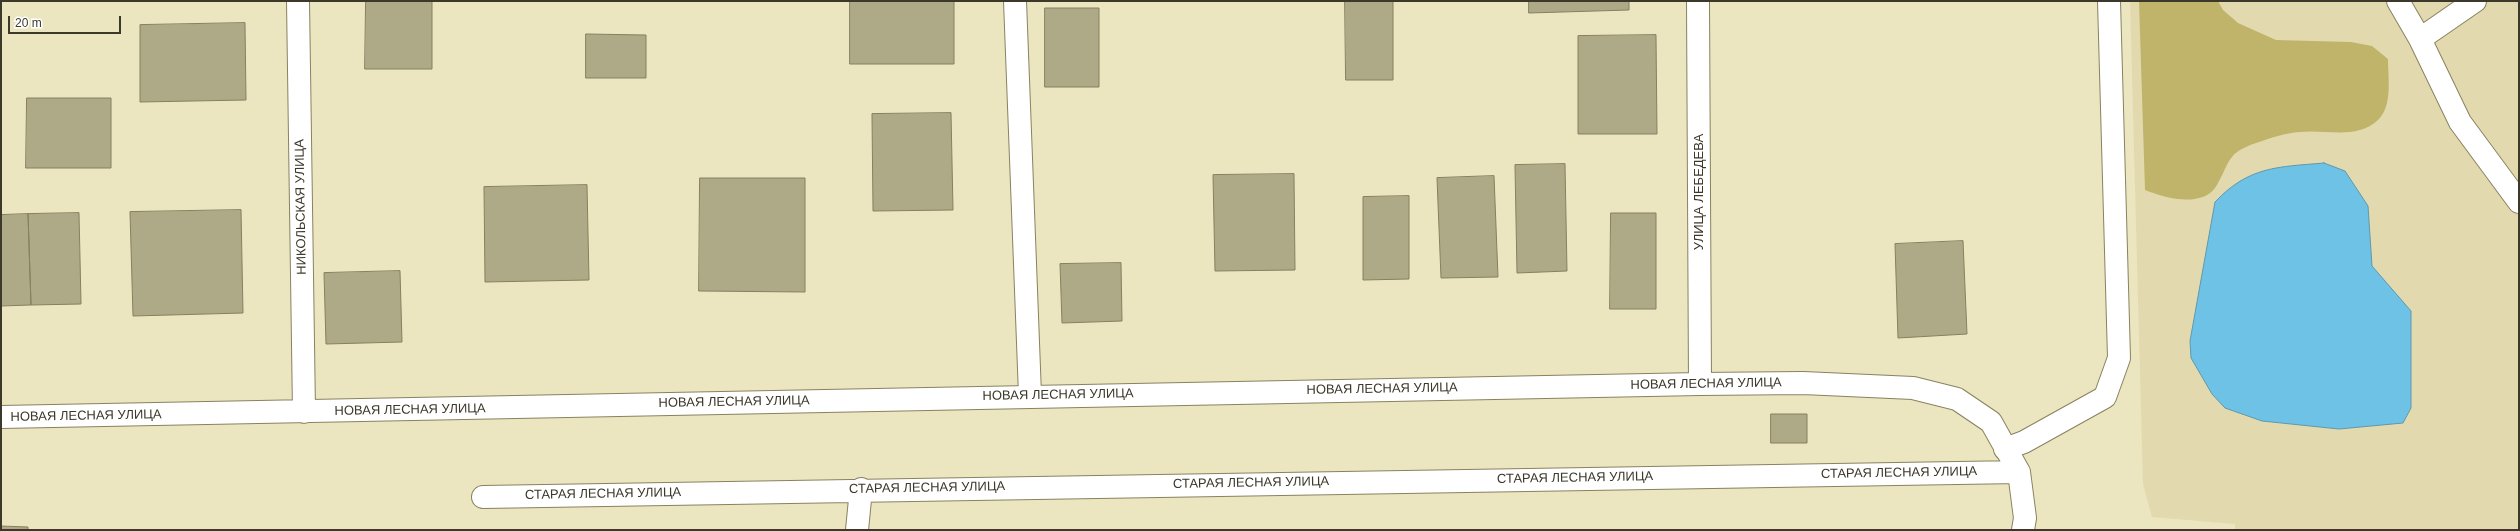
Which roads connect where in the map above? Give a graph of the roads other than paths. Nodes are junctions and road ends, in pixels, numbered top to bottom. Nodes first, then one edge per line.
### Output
1 (298, 1) edge
2 (1015, 1) edge
3 (1698, 1) edge
4 (2109, 1) edge
5 (2398, 1) edge
6 (2475, 1) edge
7 (2420, 39) junction
8 (2519, 202) edge
9 (1700, 384) junction
10 (1030, 396) junction
11 (304, 412) junction
12 (1, 417) edge
13 (2005, 449) junction
14 (2018, 472) junction
15 (861, 489) junction
16 (483, 497) dead end
17 (857, 530) edge
18 (2023, 530) edge

1 - 11 street, НИКОЛЬСКАЯ УЛИЦА
2 - 10 street
3 - 9 street, УЛИЦА ЛЕБЕДЕВА
4 - 13 street
5 - 7 street
6 - 7 street
7 - 8 street
9 - 10 street, НОВАЯ ЛЕСНАЯ УЛИЦА
9 - 13 street, НОВАЯ ЛЕСНАЯ УЛИЦА
10 - 11 street, НОВАЯ ЛЕСНАЯ УЛИЦА
11 - 12 street, НОВАЯ ЛЕСНАЯ УЛИЦА
13 - 14 street, НОВАЯ ЛЕСНАЯ УЛИЦА
14 - 15 street, СТАРАЯ ЛЕСНАЯ УЛИЦА
14 - 18 street, НОВАЯ ЛЕСНАЯ УЛИЦА
15 - 16 street, СТАРАЯ ЛЕСНАЯ УЛИЦА
15 - 17 street

